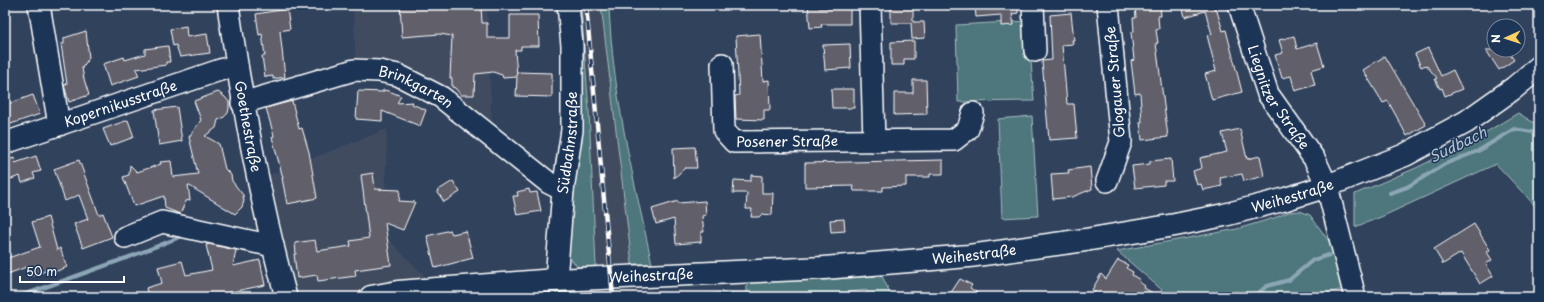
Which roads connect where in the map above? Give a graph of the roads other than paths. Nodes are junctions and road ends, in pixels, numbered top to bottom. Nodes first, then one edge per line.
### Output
1 (39, 5) edge
2 (228, 5) edge
3 (568, 5) edge
4 (870, 5) edge
5 (1033, 5) edge
6 (1108, 5) edge
7 (1239, 5) edge
8 (1035, 51) dead end
9 (722, 64) dead end
10 (237, 66) junction
11 (1539, 68) edge
12 (242, 103) junction
13 (973, 113) dead end
14 (59, 125) junction
15 (874, 141) junction
16 (5, 143) edge
17 (1107, 181) dead end
18 (1327, 186) junction
19 (563, 190) junction
20 (124, 237) dead end
21 (273, 246) junction
22 (556, 280) junction
23 (399, 295) edge
24 (286, 297) edge
25 (371, 297) edge
26 (1355, 297) edge

1 - 14 street
2 - 10 street, Goethestraße
3 - 19 street, Südbahnstraße
4 - 15 street
5 - 8 street
6 - 17 street, Glogauer Straße
7 - 18 street, Liegnitzer Straße
9 - 15 street, Posener Straße
10 - 12 street, Goethestraße
10 - 14 street, Kopernikusstraße
11 - 18 main road, Weihestraße
12 - 19 street, Brinkgarten
12 - 21 street, Goethestraße
13 - 15 street, Posener Straße
14 - 16 street, Kopernikusstraße
18 - 22 main road, Weihestraße
18 - 26 street, Liegnitzer Straße
19 - 22 street, Südbahnstraße
20 - 21 street
21 - 24 street, Goethestraße
22 - 23 main road, Weihestraße
23 - 25 main road, Weihestraße

